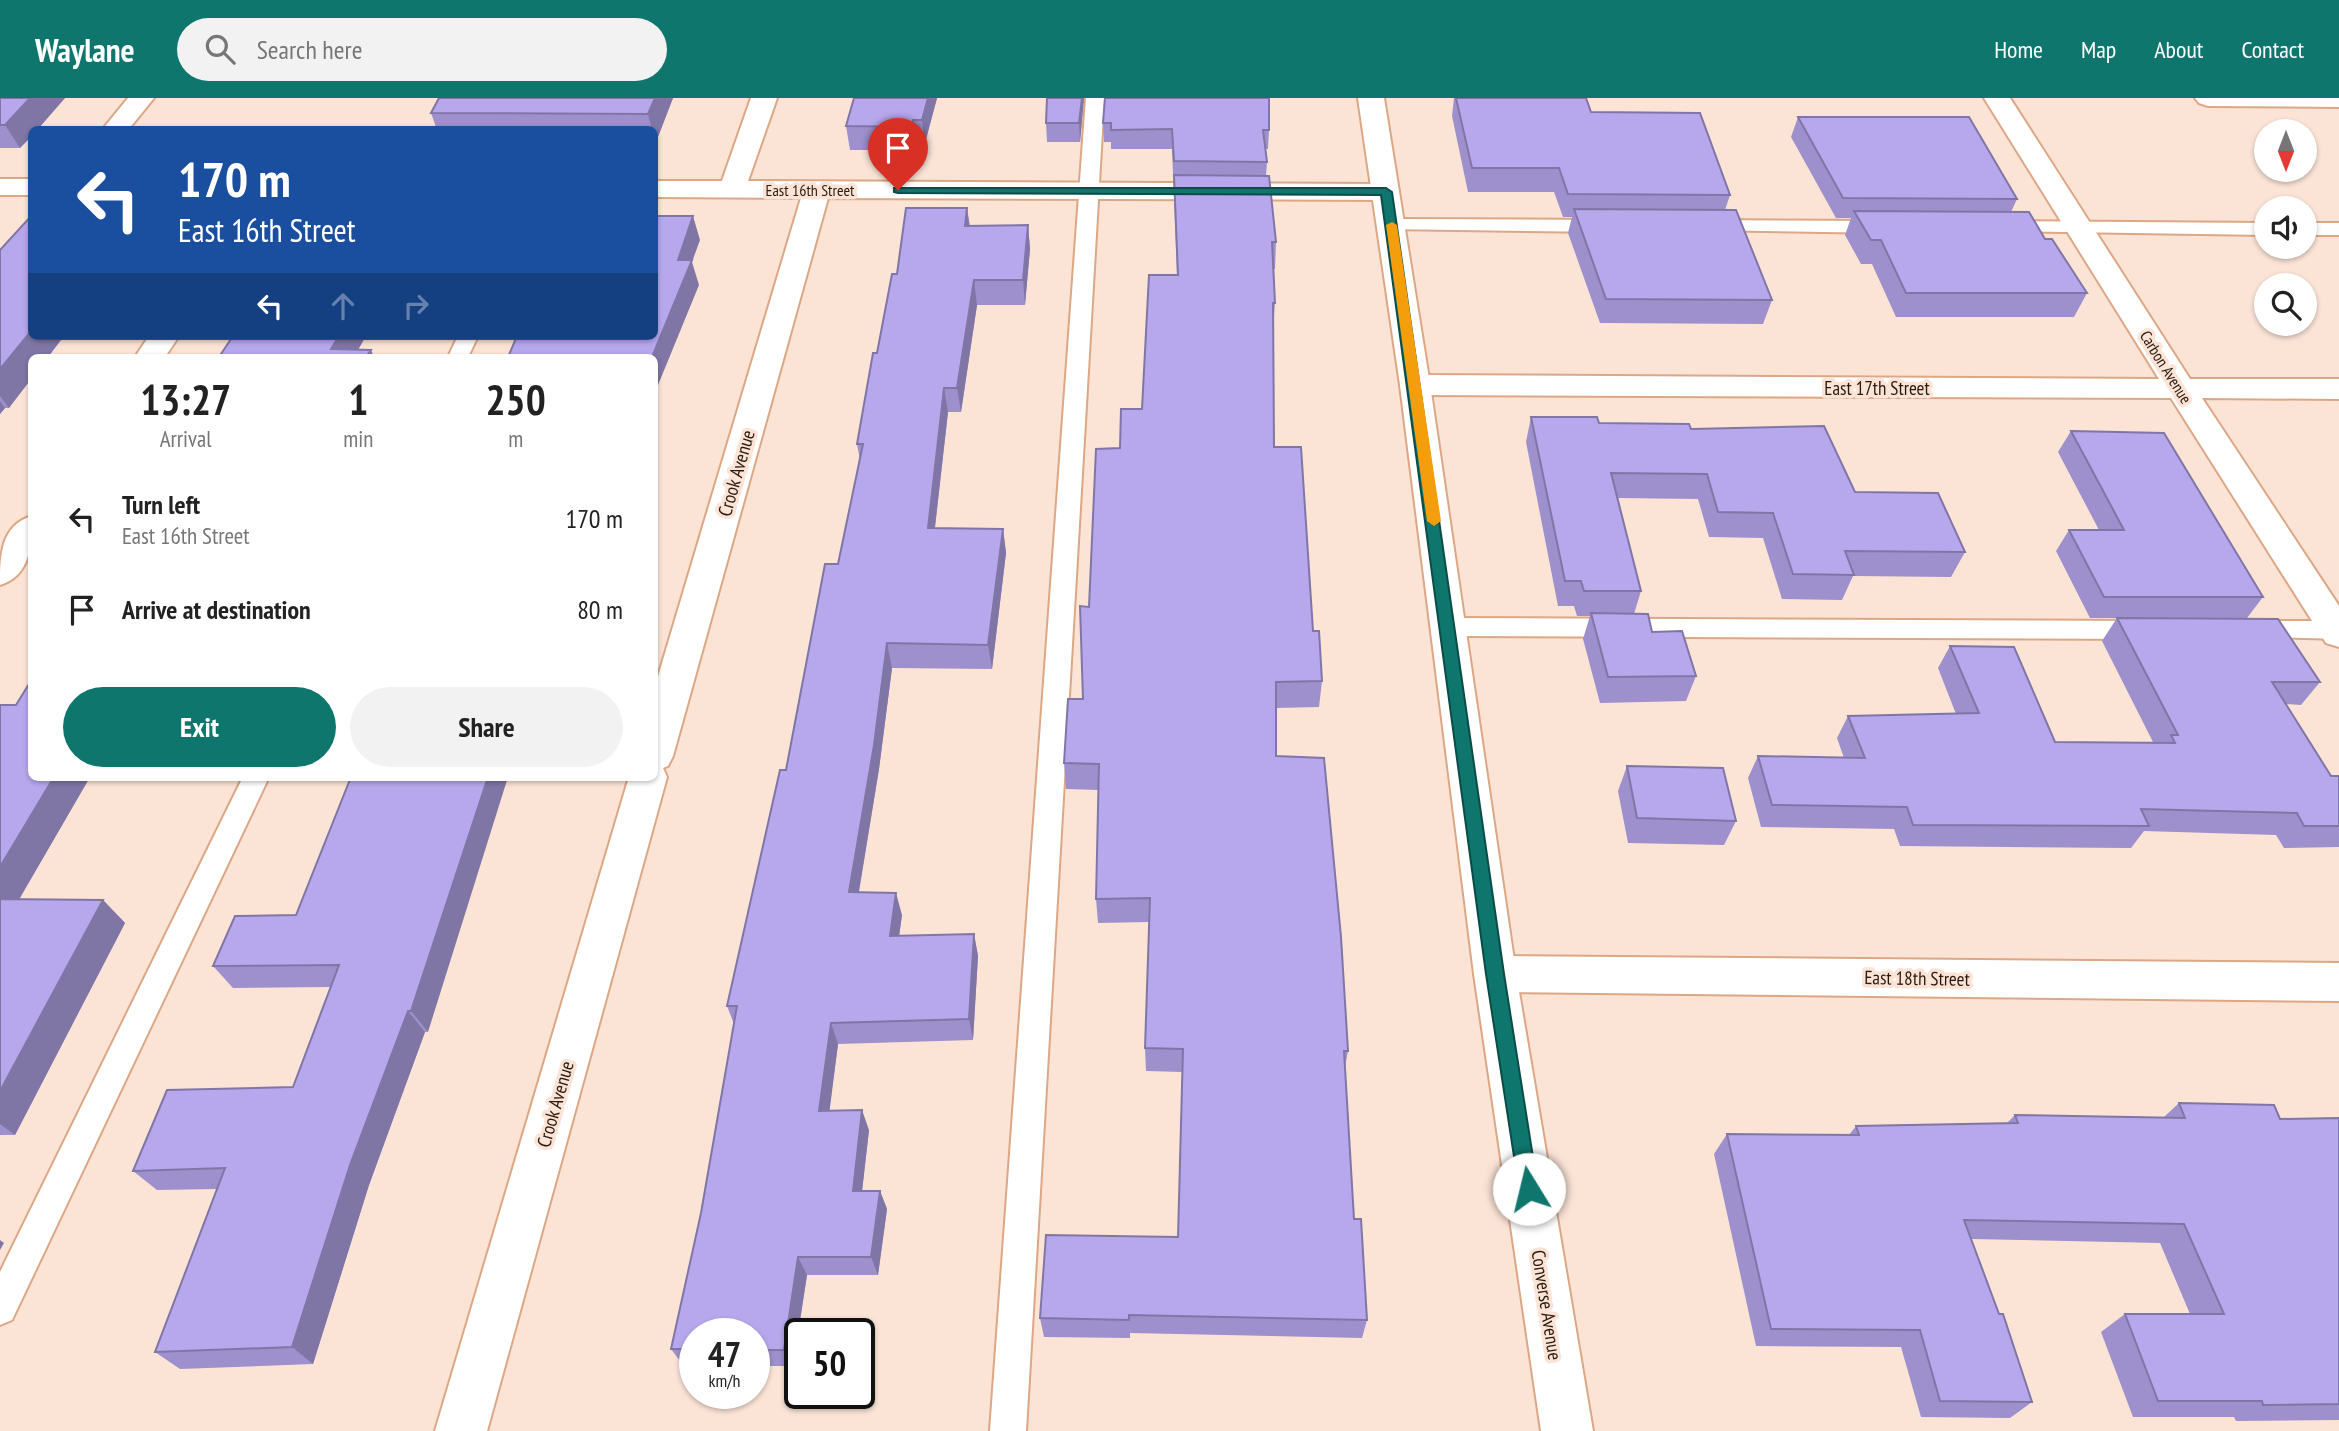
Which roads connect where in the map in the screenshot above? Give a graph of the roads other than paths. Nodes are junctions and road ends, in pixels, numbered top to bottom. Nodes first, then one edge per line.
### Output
1 (141, 98) edge
2 (764, 98) edge
3 (1095, 98) edge
4 (1371, 98) edge
5 (1997, 98) edge
6 (2208, 98) edge
7 (2339, 99) edge
8 (117, 126) edge
9 (0, 187) edge
10 (28, 187) edge
11 (658, 189) edge
12 (732, 190) junction
13 (817, 190) junction
14 (1089, 191) junction
15 (1389, 208) junction
16 (1626, 226) edge
17 (1695, 226) edge
18 (1902, 227) edge
19 (1985, 228) edge
20 (2082, 228) junction
21 (2254, 229) edge
22 (2317, 229) edge
23 (2339, 229) edge
24 (1415, 385) junction
25 (2180, 389) junction
26 (2339, 389) edge
27 (28, 533) edge
28 (0, 573) edge
29 (1448, 627) junction
30 (2170, 630) edge
31 (2226, 630) edge
32 (2338, 632) edge
33 (658, 742) edge
34 (254, 781) edge
35 (647, 781) edge
36 (1495, 974) junction
37 (2339, 982) edge
38 (0, 1308) edge
39 (461, 1431) edge
40 (1008, 1431) edge
41 (1567, 1431) edge

1 - 8 street
2 - 12 street
3 - 14 lane
4 - 15 street, Converse Avenue
5 - 20 street, Carbon Avenue
6 - 7 street
9 - 10 street
11 - 12 street, East 16th Street
12 - 13 street, East 16th Street
13 - 14 street, East 16th Street
13 - 33 street, Crook Avenue
14 - 15 street, East 16th Street
14 - 40 lane
15 - 16 lane
15 - 24 street, Converse Avenue
17 - 18 lane
19 - 20 lane
20 - 21 lane
20 - 25 street, Carbon Avenue
22 - 23 lane
24 - 25 street, East 17th Street
24 - 29 street, Converse Avenue
25 - 26 street, East 17th Street
25 - 32 street, Carbon Avenue
27 - 28 street
29 - 30 lane
29 - 36 street, Converse Avenue
31 - 32 lane
34 - 38 lane
35 - 39 street, Crook Avenue
36 - 37 street, East 18th Street
36 - 41 street, Converse Avenue

